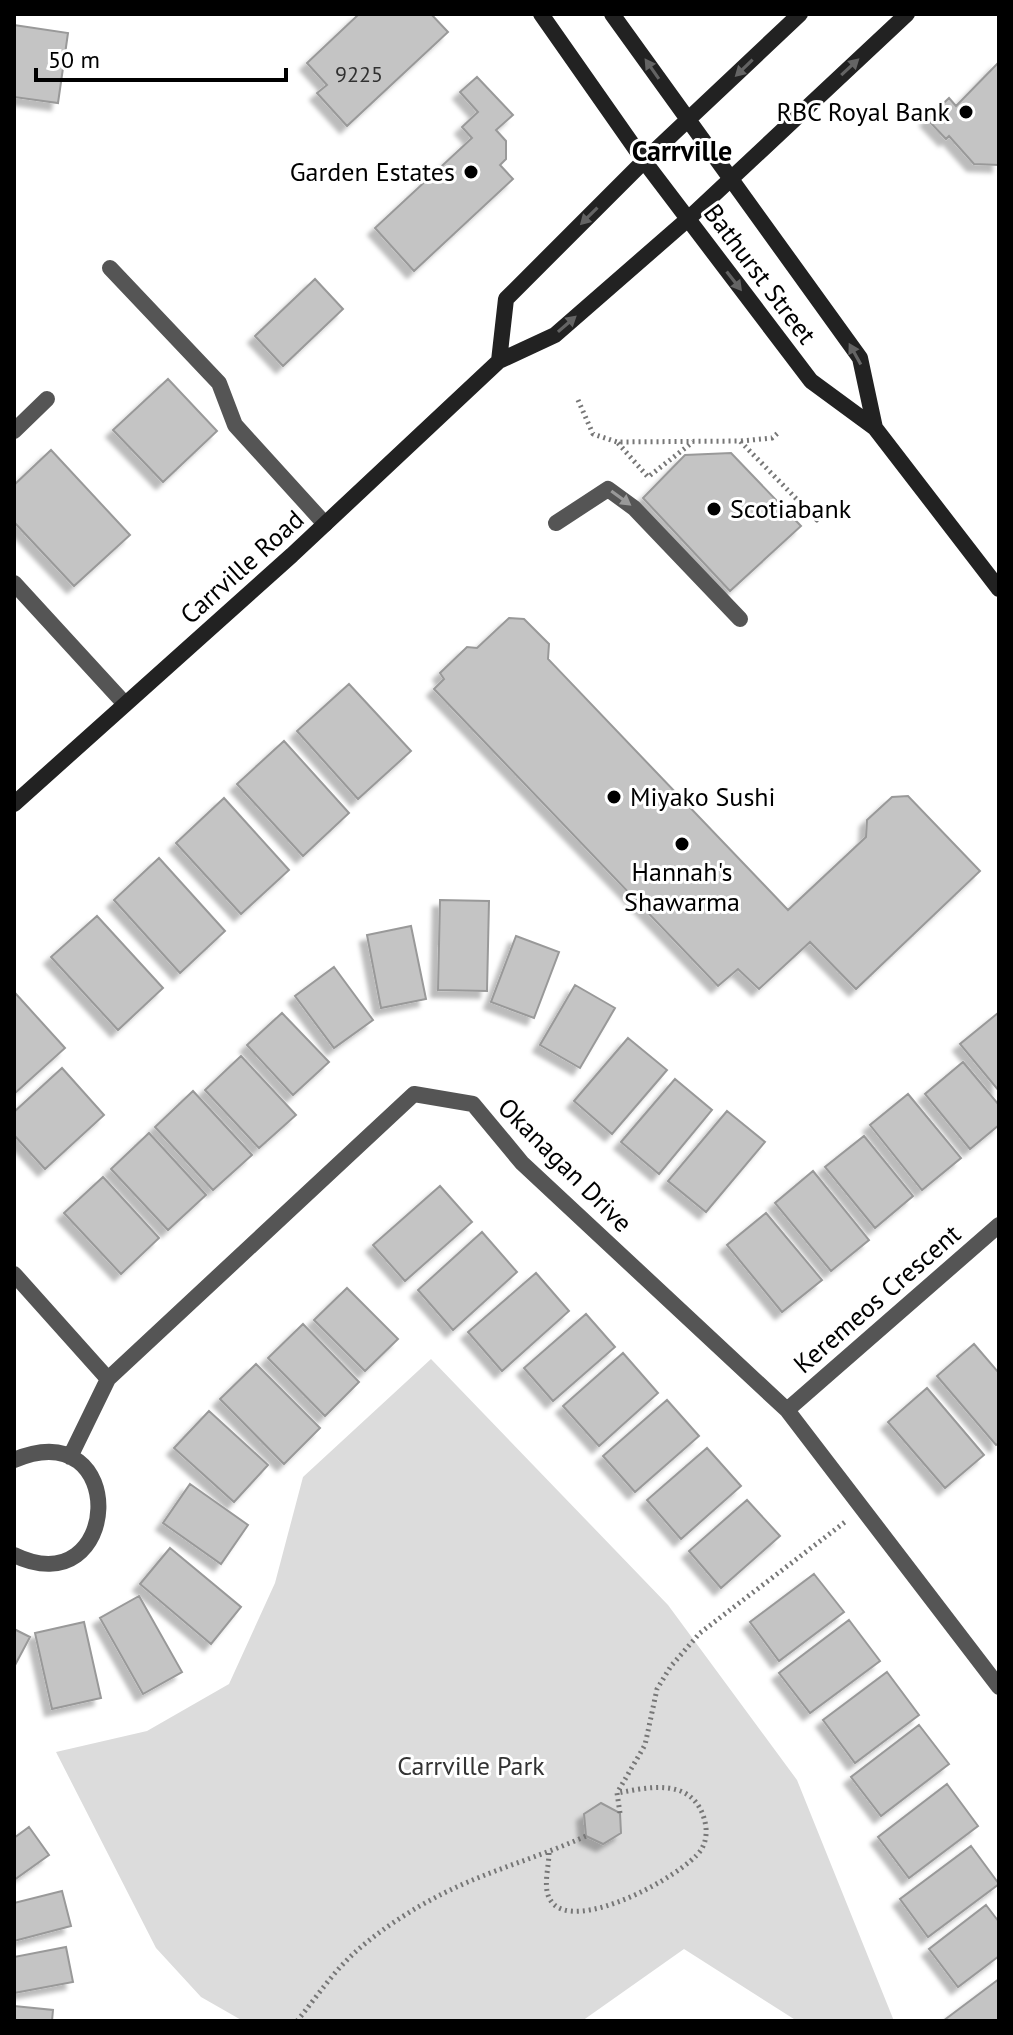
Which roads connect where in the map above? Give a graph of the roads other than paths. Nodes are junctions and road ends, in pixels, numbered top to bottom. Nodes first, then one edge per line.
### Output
1 (541, 14) edge
2 (612, 14) edge
3 (800, 14) edge
4 (907, 14) edge
5 (688, 121) junction
6 (644, 161) junction
7 (732, 177) junction
8 (688, 219) junction
9 (110, 268) dead end
10 (499, 361) junction
11 (47, 399) dead end
12 (875, 428) junction
13 (14, 431) edge
14 (556, 523) dead end
15 (325, 524) junction
16 (14, 583) edge
17 (999, 589) edge
18 (740, 619) dead end
19 (125, 704) junction
20 (14, 804) edge
21 (999, 1225) edge
22 (14, 1274) edge
23 (108, 1379) junction
24 (787, 1410) junction
25 (70, 1457) junction
26 (14, 1460) edge
27 (14, 1555) edge
28 (999, 1687) edge

1 - 6 main road, Bathurst Street
5 -> 2 main road, Bathurst Street
3 -> 5 main road
7 -> 4 main road, Carrville Road
5 - 6 main road
5 - 7 main road, Bathurst Street
6 - 8 main road, Bathurst Street
6 -> 10 main road
7 - 8 main road, Carrville Road
12 -> 7 main road, Bathurst Street
10 -> 8 main road, Carrville Road
8 -> 12 main road, Bathurst Street
9 - 15 street
10 - 15 main road, Carrville Road
11 - 13 street
12 - 17 main road, Bathurst Street
14 -> 18 street
15 - 19 main road, Carrville Road
16 - 19 street
19 - 20 main road, Carrville Road
21 - 24 street, Keremeos Crescent
22 - 23 street
23 - 24 street, Okanagan Drive
23 - 25 street
24 - 28 street, Okanagan Drive
25 - 26 street
25 - 27 street

